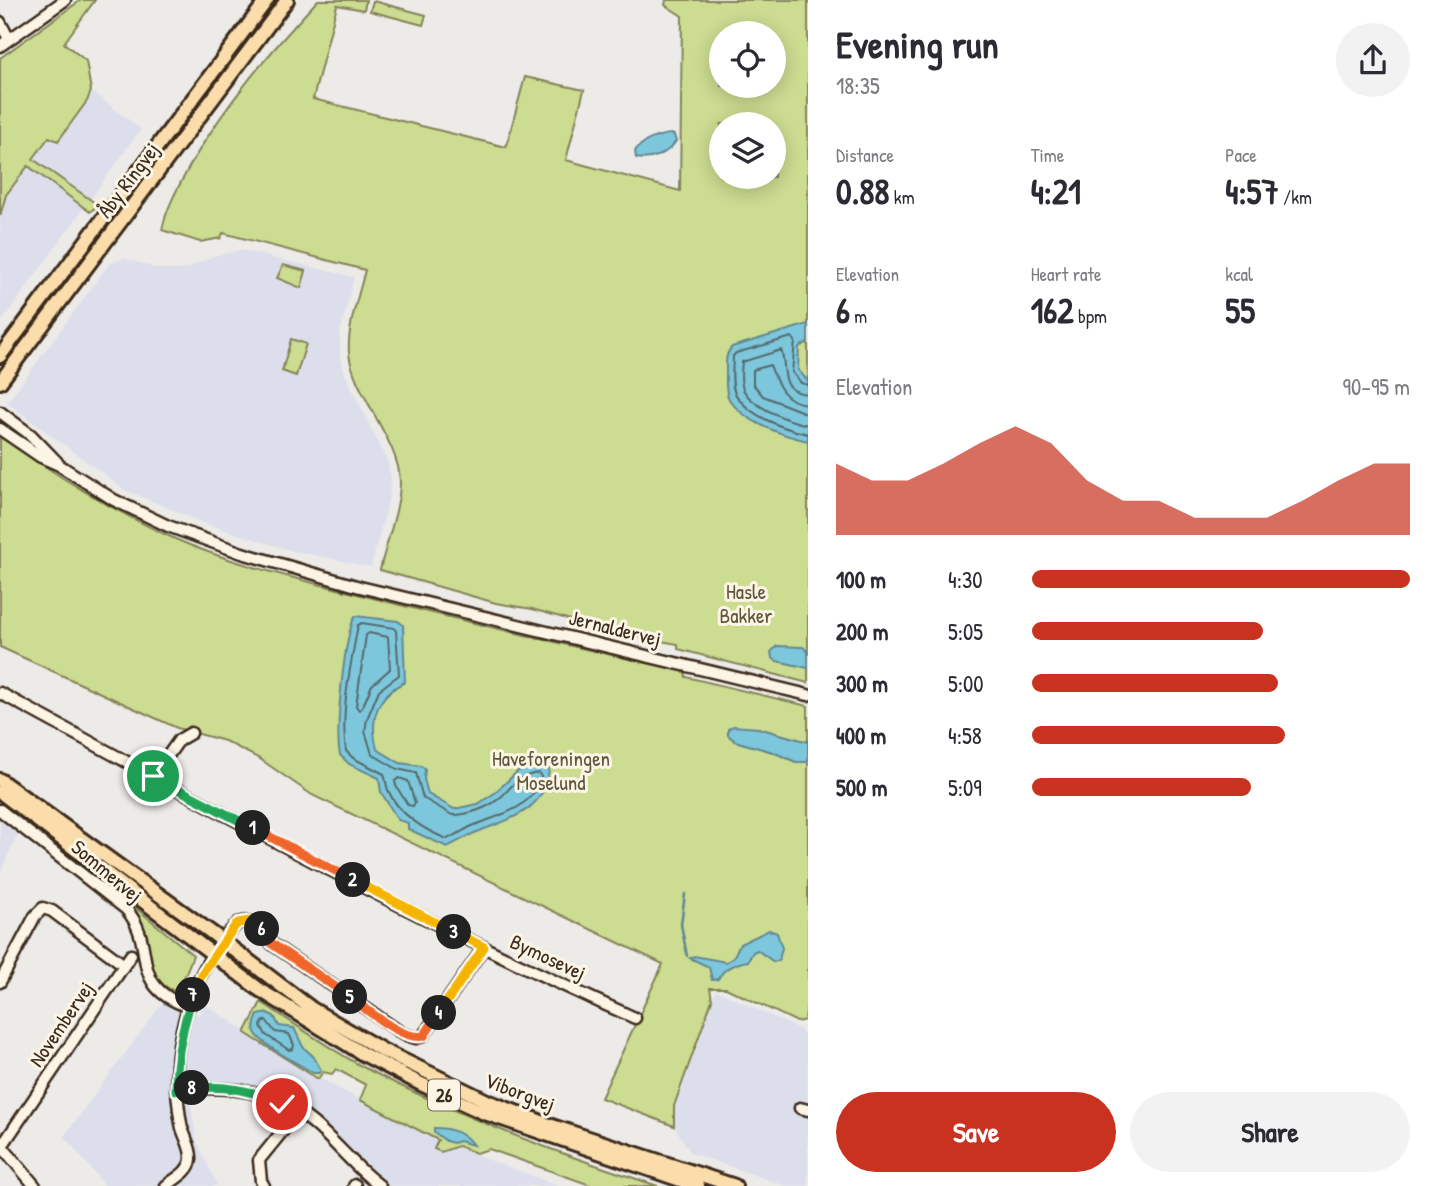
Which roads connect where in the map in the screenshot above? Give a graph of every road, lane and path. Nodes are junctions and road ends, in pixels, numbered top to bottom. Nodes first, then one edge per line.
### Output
1 (65, 0) edge
2 (267, 0) edge
3 (287, 0) edge
4 (0, 22) edge
5 (5, 43) edge
6 (0, 356) edge
7 (0, 382) edge
8 (0, 412) edge
9 (0, 429) edge
10 (59, 465) junction
11 (0, 693) edge
12 (808, 695) edge
13 (191, 733) dead end
14 (153, 776) junction
15 (0, 780) edge
16 (0, 792) edge
17 (0, 810) edge
18 (223, 942) junction
19 (484, 947) junction
20 (131, 955) dead end
21 (214, 956) junction
22 (124, 965) junction
23 (0, 982) edge
24 (189, 1007) junction
25 (635, 1018) dead end
26 (176, 1090) junction
27 (298, 1112) junction
28 (1, 1146) edge
29 (36, 1186) edge
30 (166, 1186) edge
31 (264, 1186) edge
32 (380, 1186) edge
33 (698, 1186) edge
34 (734, 1186) edge

1 - 5 street
2 - 6 main road, Åby Ringvej
3 - 7 main road, Åby Ringvej
4 - 5 street
8 - 10 street, Jernaldervej
9 - 10 street, Jernaldervej
10 - 12 street, Jernaldervej
11 - 14 street, Bymosevej
13 - 14 street
14 - 19 street, Bymosevej
15 - 18 main road, Viborgvej / 26
16 - 21 main road, Viborgvej / 26
17 - 24 street, Sommervej
18 - 19 street
18 - 21 street
18 - 34 main road, Viborgvej / 26
19 - 25 street, Bymosevej
20 - 22 street, Novembervej
21 - 24 street
21 - 33 main road, Viborgvej / 26
22 - 23 street
22 - 28 street, Novembervej
24 - 26 street
26 - 27 street
26 - 30 street
27 - 31 street
27 - 32 street
28 - 29 street

